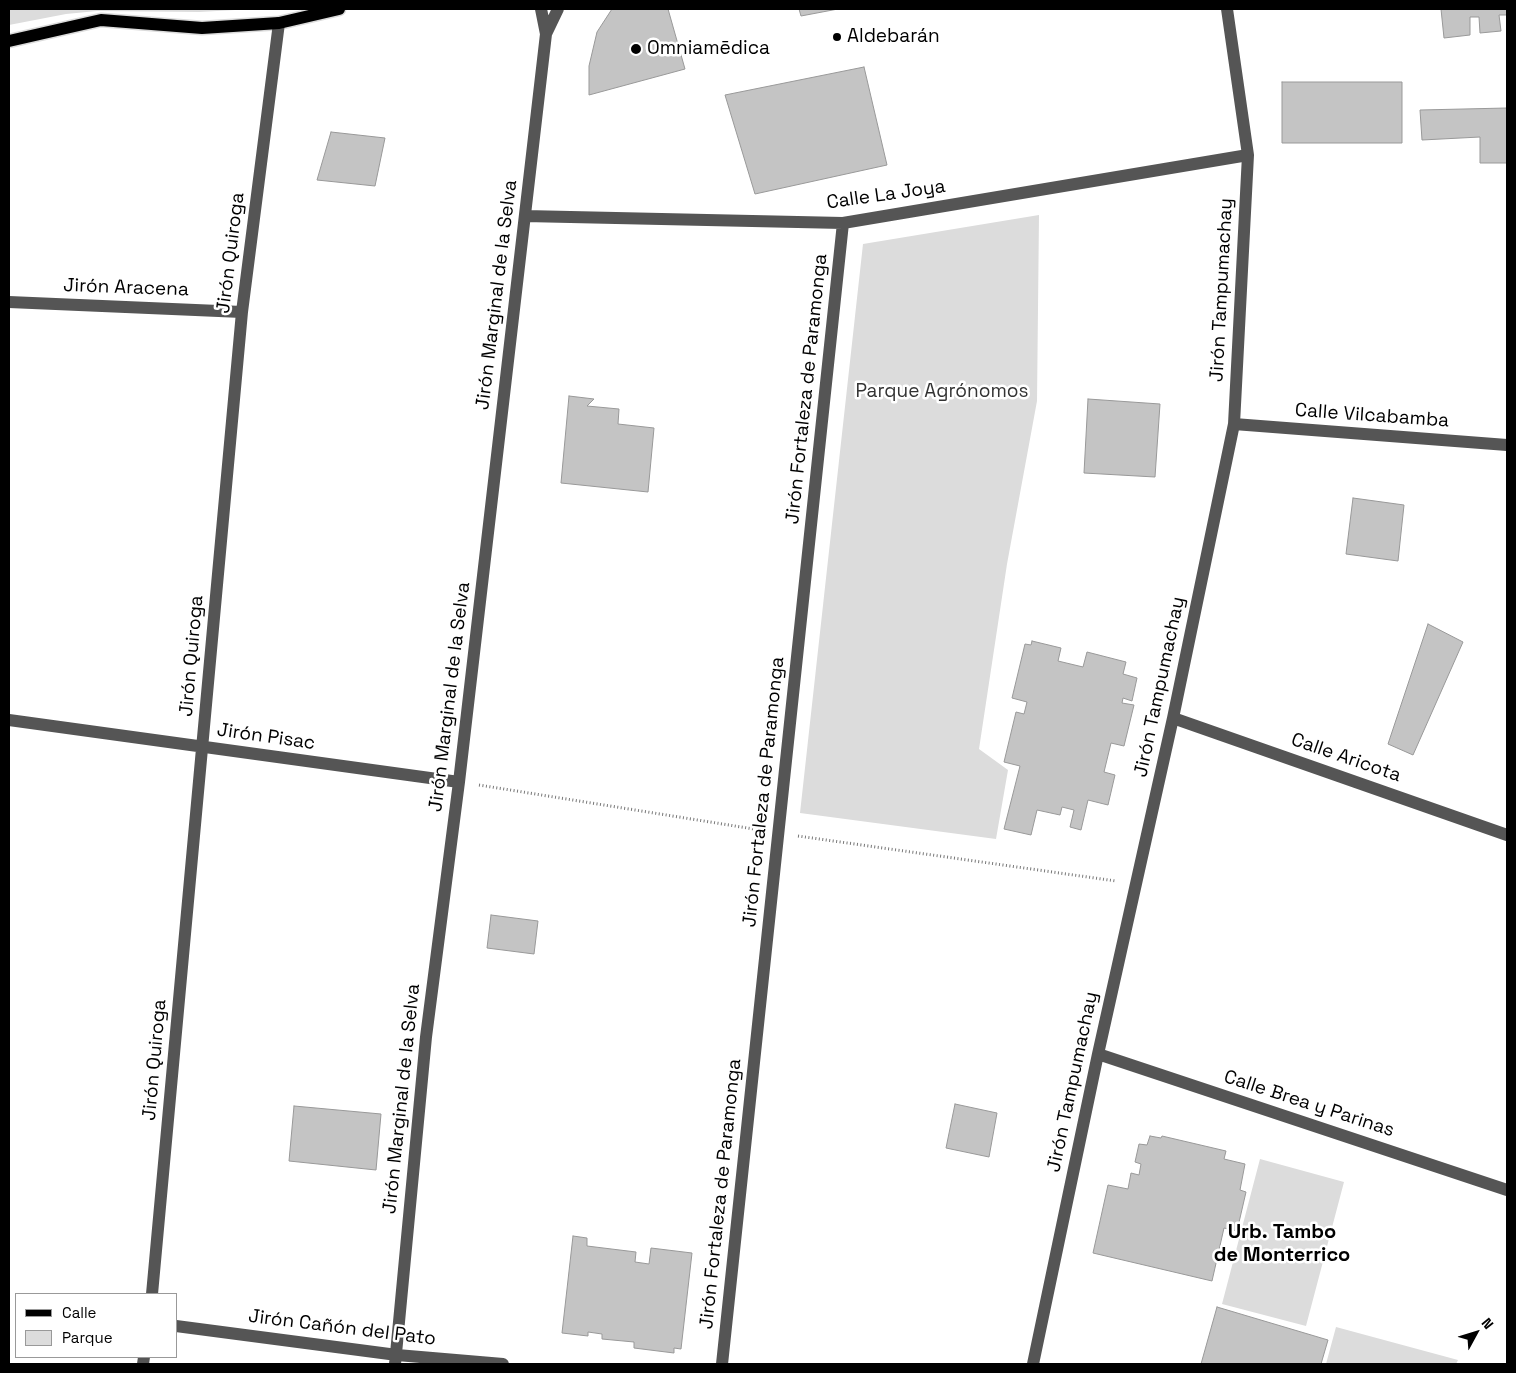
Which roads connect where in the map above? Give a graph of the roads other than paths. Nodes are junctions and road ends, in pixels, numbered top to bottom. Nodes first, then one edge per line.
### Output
1 (339, 9) edge
2 (541, 9) edge
3 (558, 9) edge
4 (1227, 9) edge
5 (279, 23) junction
6 (546, 34) junction
7 (9, 41) edge
8 (1248, 155) junction
9 (524, 216) junction
10 (843, 223) junction
11 (9, 302) edge
12 (242, 312) junction
13 (1234, 424) junction
14 (1507, 445) edge
15 (1173, 718) junction
16 (9, 720) edge
17 (203, 747) junction
18 (459, 782) junction
19 (1507, 835) edge
20 (1098, 1054) junction
21 (1507, 1190) edge
22 (152, 1293) edge
23 (178, 1326) edge
24 (396, 1360) edge
25 (503, 1364) edge
26 (722, 1364) edge
27 (1033, 1364) edge

1 - 5 main road
2 - 6 street, Jirón Marginal de la Selva
3 - 6 street, Jirón Marginal de la Selva
4 - 8 street, Jirón Tampumachay
5 - 7 main road
5 - 12 street, Jirón Quiroga
6 - 9 street, Jirón Marginal de la Selva
8 - 10 street, Calle La Joya
8 - 13 street, Jirón Tampumachay
9 - 10 street, Calle La Joya
9 - 18 street, Jirón Marginal de la Selva
10 - 26 street, Jirón Fortaleza de Paramonga
11 - 12 street, Jirón Aracena
12 - 17 street, Jirón Quiroga
13 - 14 street, Calle Vilcabamba
13 - 15 street, Jirón Tampumachay
15 - 19 street, Calle Aricota
15 - 20 street, Jirón Tampumachay
16 - 17 street, Jirón Pisac
17 - 18 street, Jirón Pisac
17 - 22 street, Jirón Quiroga
18 - 24 street, Jirón Marginal de la Selva
20 - 21 street, Calle Brea y Parinas
20 - 27 street, Jirón Tampumachay
23 - 24 street, Jirón Cañón del Pato
24 - 25 street, Jirón Cañón del Pato

